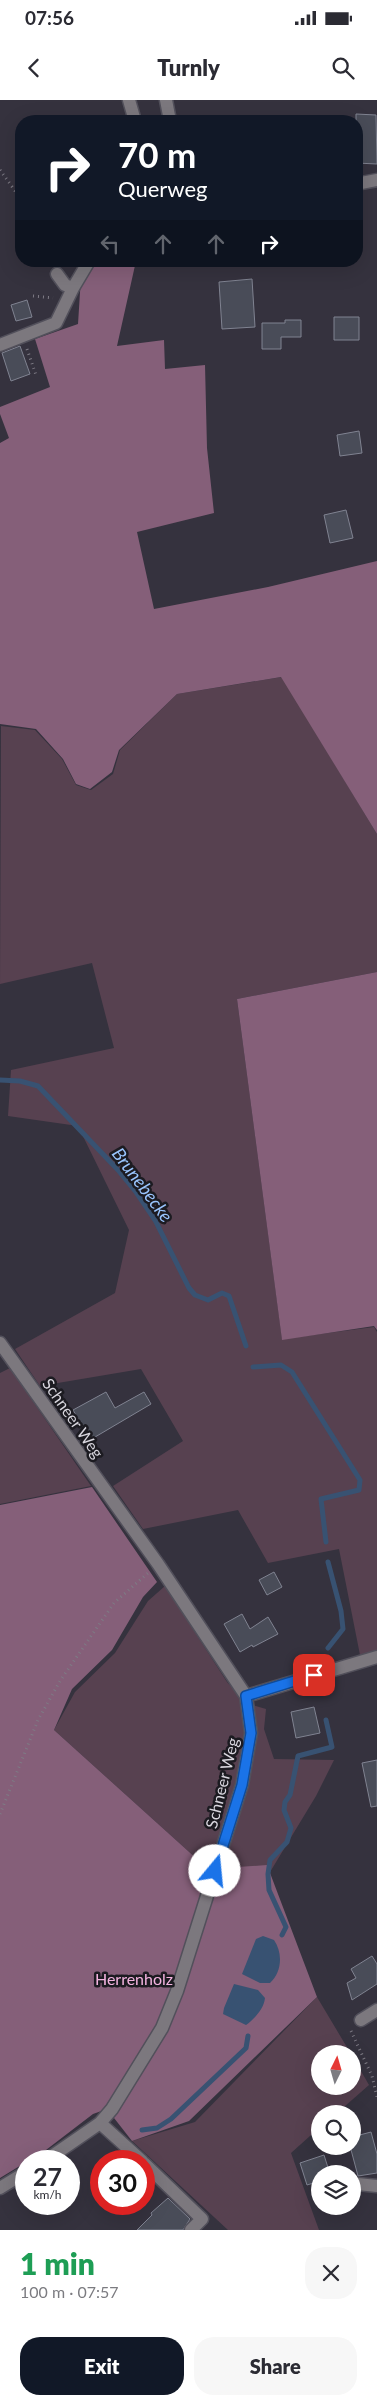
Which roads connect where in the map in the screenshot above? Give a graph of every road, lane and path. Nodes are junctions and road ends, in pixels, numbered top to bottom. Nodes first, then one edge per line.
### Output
1 (129, 100) edge
2 (166, 100) edge
3 (133, 115) edge
4 (169, 115) edge
5 (0, 170) edge
6 (377, 180) edge
7 (363, 183) edge
8 (15, 191) edge
9 (85, 267) edge
10 (57, 274) dead end
11 (73, 288) junction
12 (33, 296) dead end
13 (65, 303) junction
14 (23, 336) junction
15 (0, 345) edge
16 (36, 375) dead end
17 (0, 1343) edge
18 (158, 1564) junction
19 (377, 1657) edge
20 (246, 1696) junction
21 (0, 1814) edge
22 (377, 2010) edge
23 (361, 2020) joint
24 (377, 2097) edge
25 (100, 2123) junction
26 (61, 2150) edge
27 (130, 2150) edge
28 (155, 2174) edge
29 (15, 2179) edge
30 (361, 2184) edge
31 (377, 2186) edge
32 (0, 2188) edge
33 (191, 2230) edge

1 - 3 street
2 - 4 street
5 - 8 path
6 - 7 street
9 - 11 street
10 - 11 street
11 - 13 street
12 - 13 path
13 - 14 street
14 - 15 street
14 - 16 path
17 - 18 street, Schneer Weg
18 - 20 street, Schneer Weg
18 - 21 path
19 - 20 street
20 - 25 street, Schneer Weg
22 - 23 street
23 - 24 path
25 - 26 street, Schneer Weg
25 - 27 street
28 - 33 street
29 - 32 street
30 - 31 street

